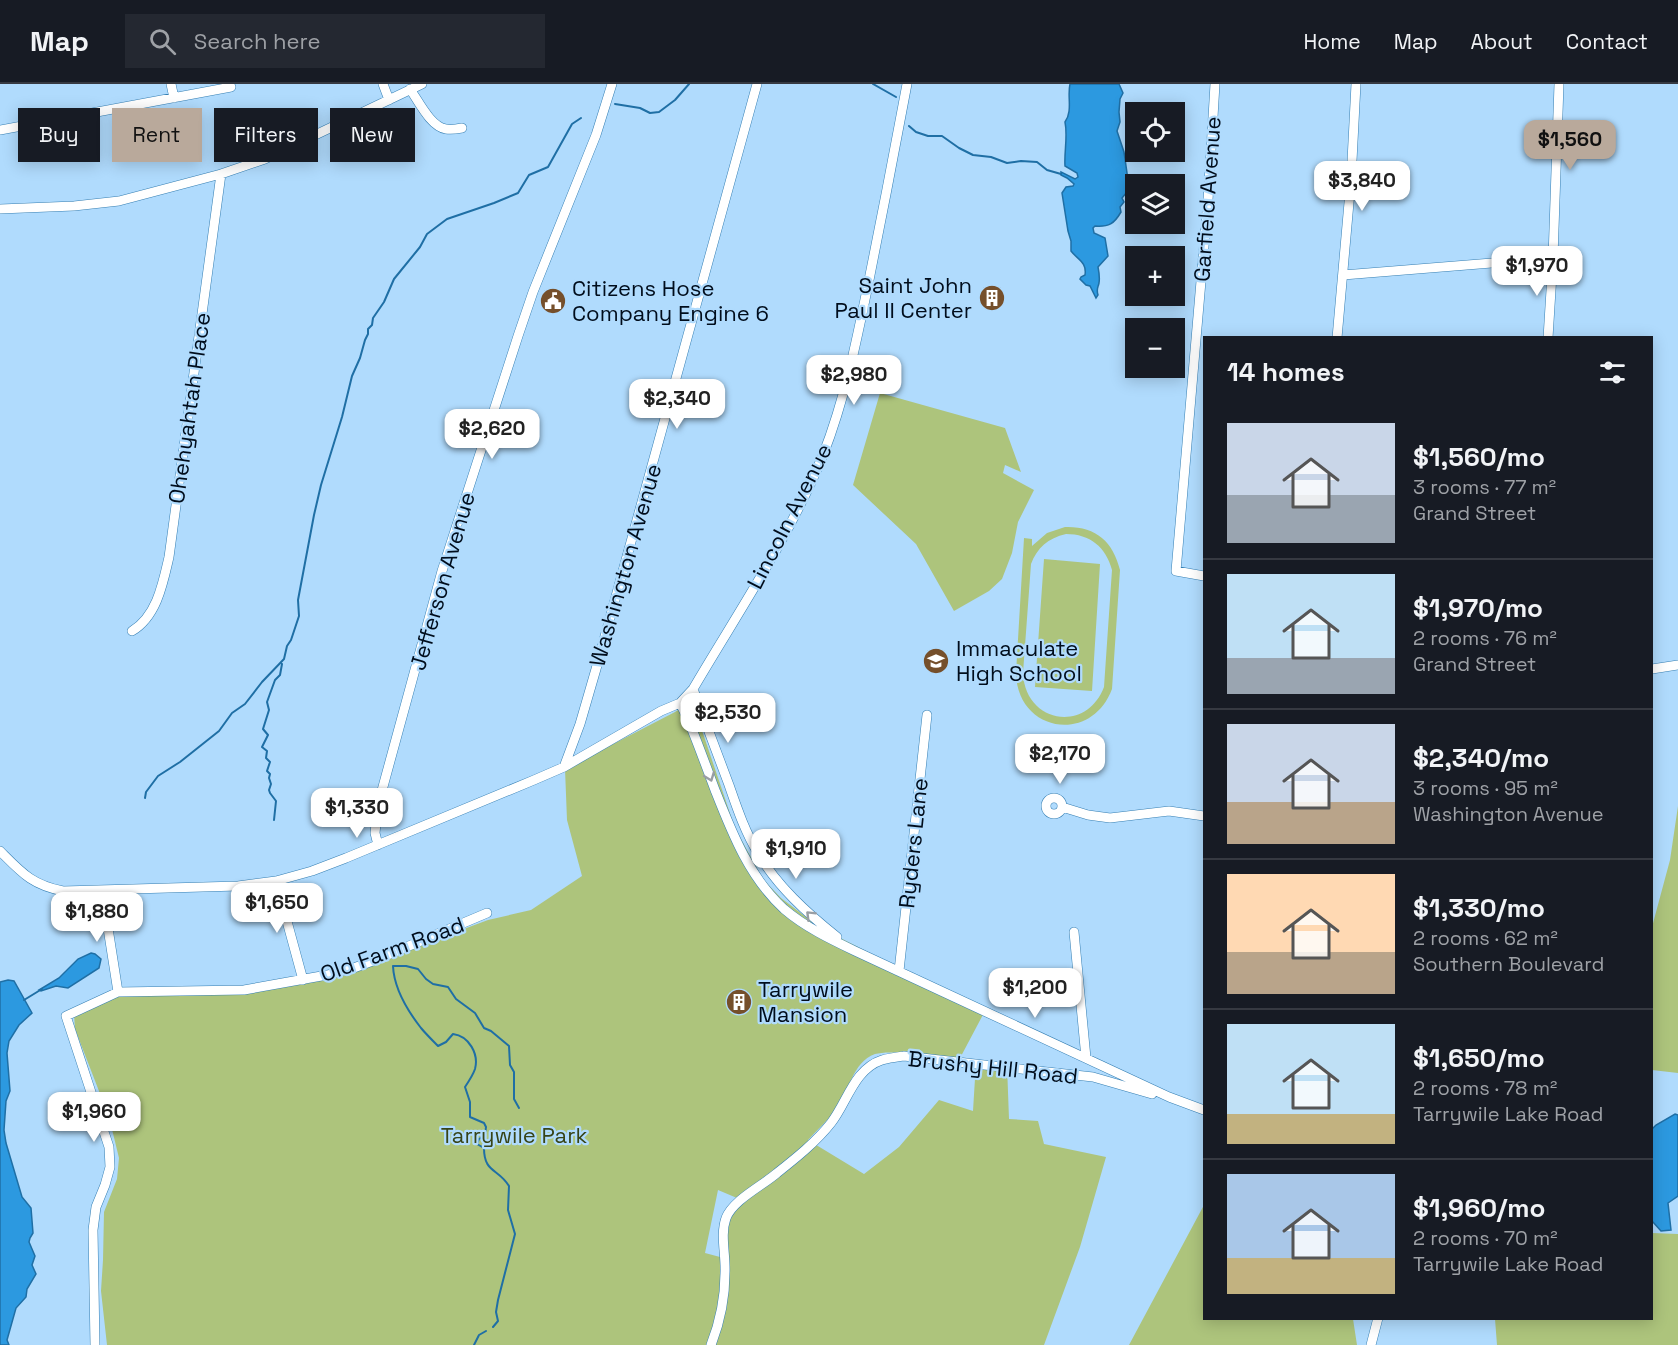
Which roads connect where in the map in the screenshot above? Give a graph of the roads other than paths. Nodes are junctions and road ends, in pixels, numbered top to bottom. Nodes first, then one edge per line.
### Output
1 (171, 84) edge
2 (382, 84) edge
3 (422, 84) edge
4 (612, 84) edge
5 (757, 84) edge
6 (907, 84) edge
7 (1215, 84) edge
8 (1356, 84) edge
9 (1559, 84) edge
10 (231, 87) dead end
11 (410, 89) junction
12 (174, 98) junction
13 (389, 100) junction
14 (462, 128) dead end
15 (0, 130) edge
16 (221, 174) junction
17 (0, 209) edge
18 (1553, 258) junction
19 (1343, 275) junction
20 (1337, 336) edge
21 (1548, 336) edge
22 (1203, 576) edge
23 (132, 631) dead end
24 (1678, 665) edge
25 (1653, 669) edge
26 (693, 690) junction
27 (680, 703) junction
28 (927, 715) dead end
29 (564, 766) junction
30 (1062, 807) dead end
31 (1203, 816) edge
32 (378, 844) junction
33 (0, 851) edge
34 (276, 881) junction
35 (102, 890) junction
36 (487, 913) dead end
37 (1074, 932) dead end
38 (855, 951) junction
39 (900, 971) junction
40 (303, 980) junction
41 (118, 992) junction
42 (1086, 1058) junction
43 (1169, 1097) junction
44 (1203, 1110) edge
45 (1377, 1320) edge
46 (95, 1345) edge
47 (711, 1345) edge
48 (1371, 1345) edge

1 - 12 street
2 - 13 street
3 - 11 street
4 - 32 street, Jefferson Avenue
5 - 29 street, Washington Avenue
6 - 26 street, Lincoln Avenue
7 - 22 street, Garfield Avenue
8 - 19 street
9 - 18 street
10 - 12 street
11 - 13 street
11 - 14 street
12 - 15 street
13 - 16 street
16 - 17 street
16 - 23 street, Ohehyahtah Place
18 - 19 street
18 - 21 street
19 - 20 street
24 - 25 street
26 - 27 street, Lincoln Avenue
38 -> 26 street
27 - 29 street
27 -> 38 street
28 - 39 street, Ryders Lane
29 - 32 street
30 - 31 street
32 - 34 street
33 - 35 street
34 - 35 street
34 - 40 street
35 - 41 street
36 - 40 street, Old Farm Road
37 - 42 street
38 - 39 street
39 - 42 street
40 - 41 street, Old Farm Road
41 - 46 street
42 - 43 street
43 - 44 street
43 - 47 street, Brushy Hill Road
45 - 48 street

